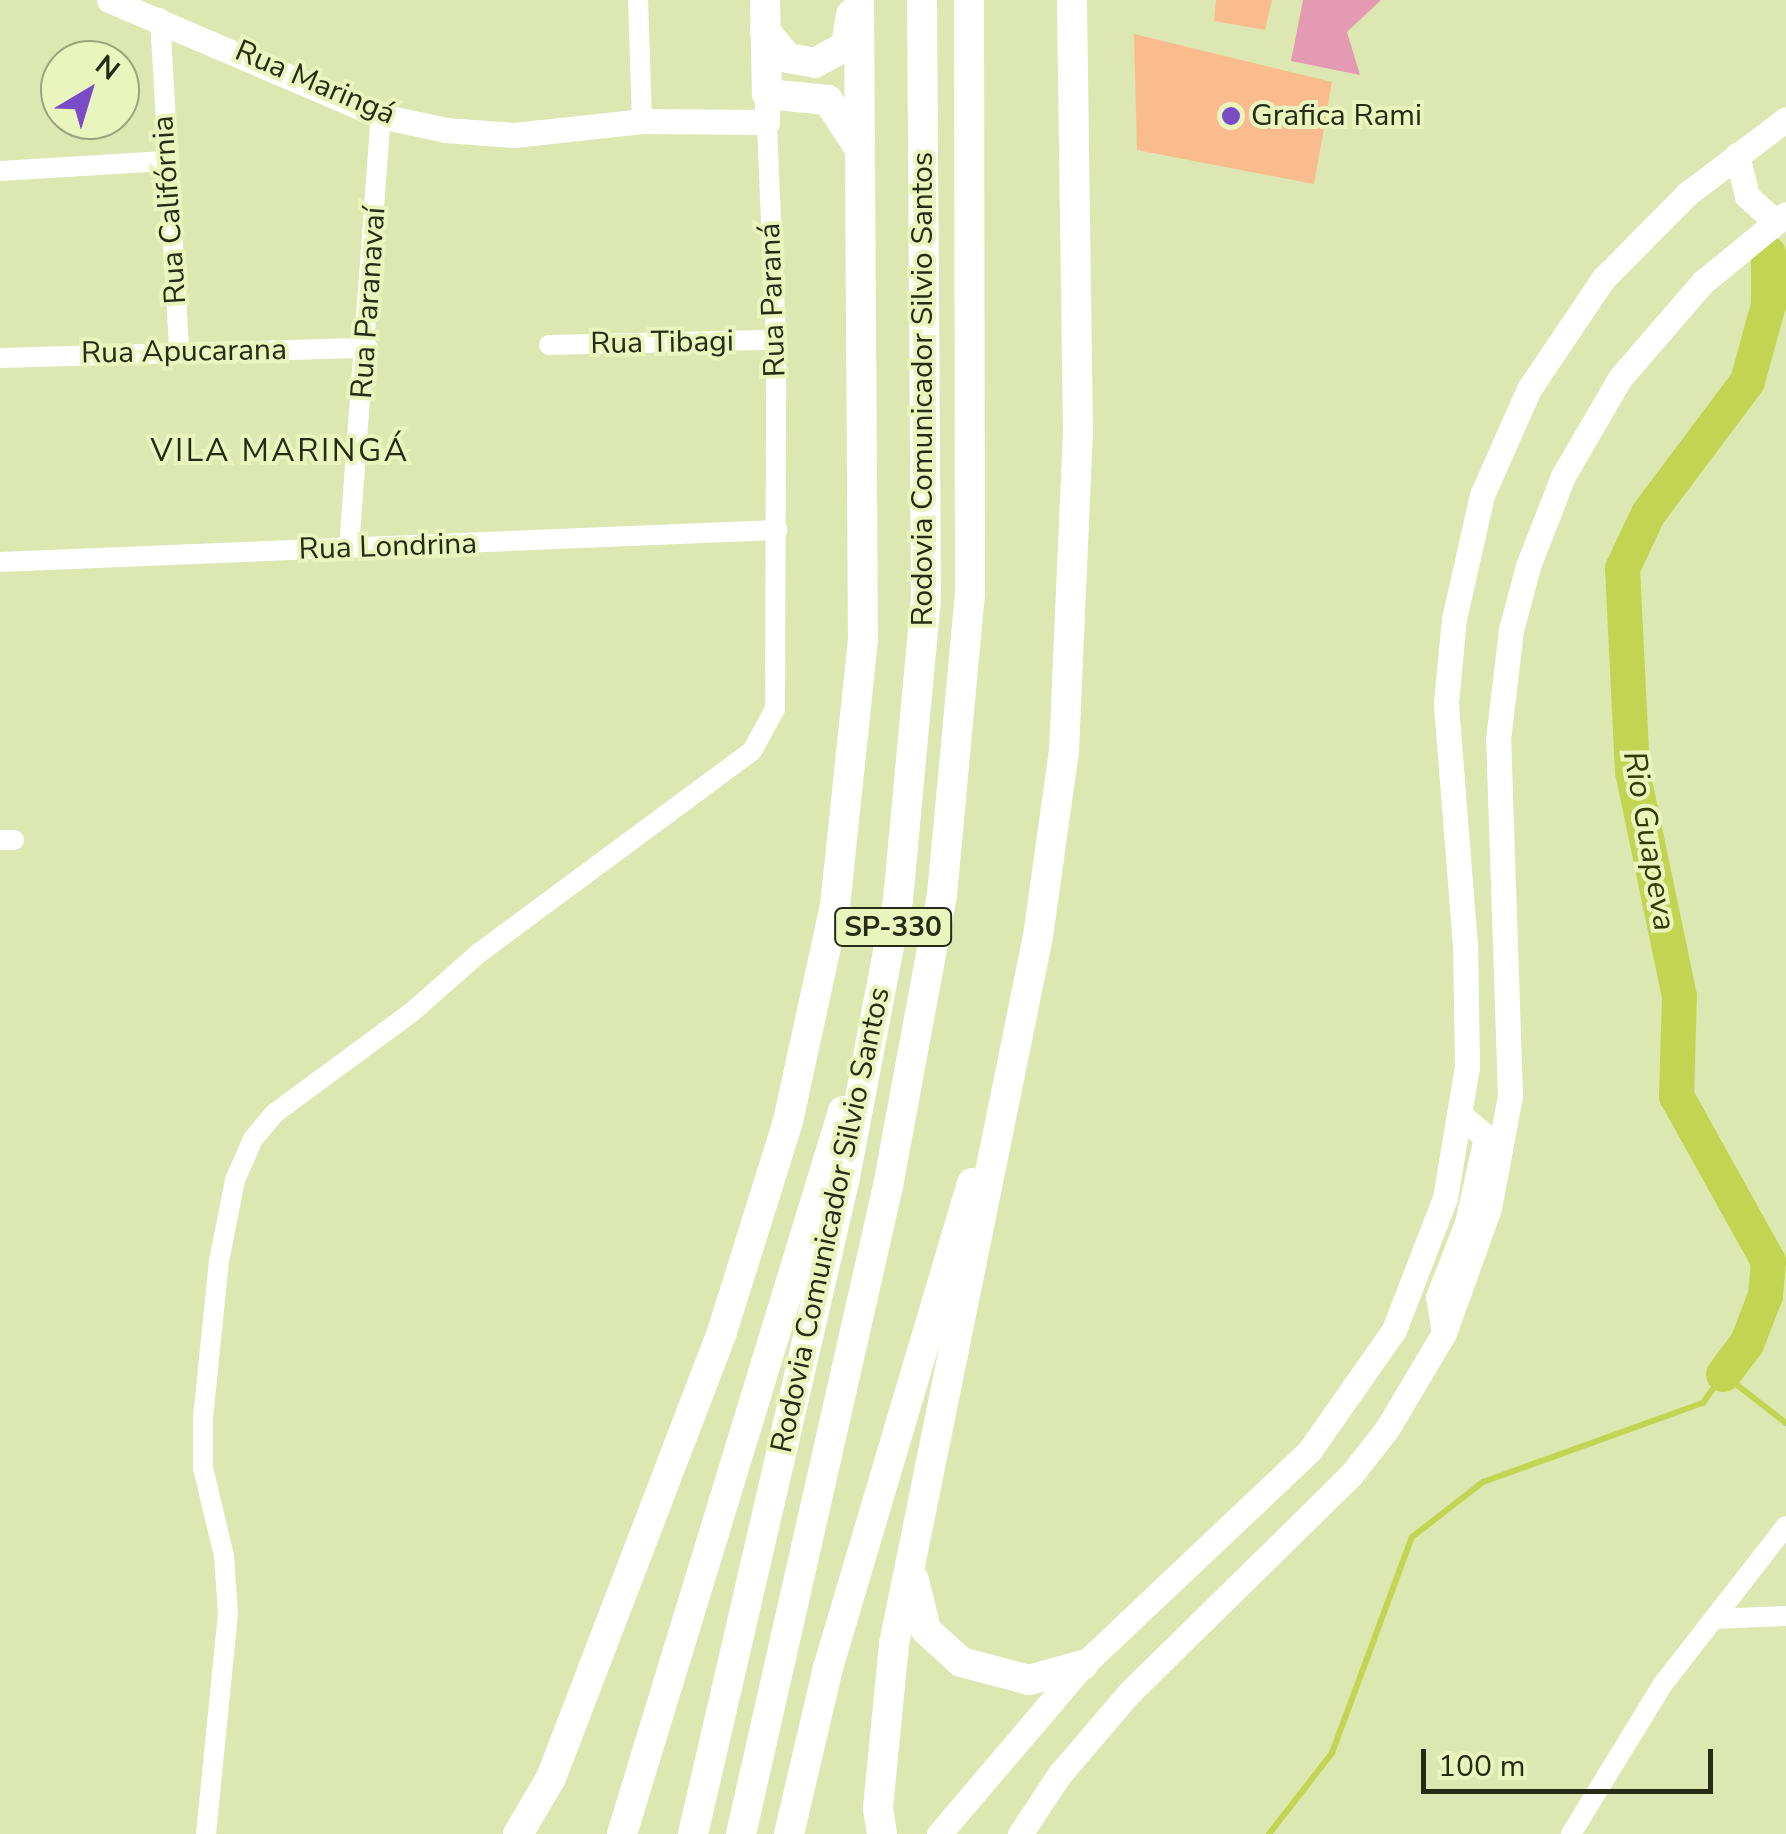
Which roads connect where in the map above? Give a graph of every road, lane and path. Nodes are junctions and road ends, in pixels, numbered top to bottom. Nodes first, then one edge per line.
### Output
1 (109, 0) edge
2 (638, 0) edge
3 (765, 0) edge
4 (856, 0) edge
5 (922, 0) edge
6 (969, 0) edge
7 (1072, 0) edge
8 (160, 18) junction
9 (193, 31) junction
10 (765, 31) junction
11 (846, 46) junction
12 (162, 70) junction
13 (815, 94) junction
14 (767, 108) junction
15 (381, 116) junction
16 (1786, 119) edge
17 (642, 122) junction
18 (859, 148) junction
19 (1737, 154) junction
20 (164, 162) junction
21 (0, 170) edge
22 (1781, 218) edge
23 (776, 340) junction
24 (549, 345) dead end
25 (368, 348) junction
26 (179, 350) junction
27 (0, 358) edge
28 (777, 530) junction
29 (349, 548) junction
30 (0, 562) edge
31 (1462, 910) junction
32 (872, 1033) junction
33 (1514, 1059) junction
34 (1006, 1071) junction
35 (1462, 1116) junction
36 (1444, 1332) junction
37 (1786, 1526) edge
38 (912, 1553) junction
39 (1786, 1616) edge
40 (1714, 1619) junction
41 (1084, 1665) junction
42 (551, 1778) junction
43 (206, 1824) edge
44 (194, 1834) edge
45 (518, 1834) edge
46 (537, 1834) edge
47 (622, 1834) edge
48 (693, 1834) edge
49 (740, 1834) edge
50 (789, 1834) edge
51 (882, 1834) edge
52 (939, 1834) edge
53 (1020, 1834) edge
54 (1571, 1834) edge

1 - 8 main road, Rua Maringá
2 - 17 street
3 - 10 highway, Rua Paraná
4 - 11 highway
4 - 18 highway
5 - 32 highway, Rodovia Comunicador Silvio Santos / SP-330
6 - 49 highway, Rodovia Comunicador Silvio Santos / SP-330
7 - 34 highway
8 - 9 main road, Rua Maringá
8 - 12 street, Rua Califórnia
9 - 12 street
9 - 15 main road, Rua Maringá
10 - 11 highway
10 - 14 highway, Rua Paraná
11 - 13 highway
12 - 20 street, Rua Califórnia
13 - 14 highway
13 - 18 highway
14 - 17 main road, Rua Maringá
14 - 23 street, Rua Paraná
15 - 17 main road, Rua Maringá
15 - 25 street, Rua Paranavaí
16 - 19 main road
18 - 42 highway
19 - 22 main road
19 - 31 main road
20 - 21 street
20 - 26 street, Rua Califórnia
22 - 33 main road
23 - 24 street, Rua Tibagi
23 - 28 street, Rua Paraná
25 - 26 street, Rua Apucarana
25 - 29 street, Rua Paranavaí
26 - 27 street, Rua Apucarana
28 - 29 street, Rua Londrina
28 - 43 street, Rua Paraná
29 - 30 street, Rua Londrina
31 - 33 main road
31 - 35 main road
32 - 47 highway
32 - 48 highway, Rodovia Comunicador Silvio Santos / SP-330
33 - 36 main road
34 - 38 highway
34 - 50 highway
35 - 36 main road
35 - 41 main road
36 - 53 main road
37 - 40 street
38 - 41 highway
38 - 51 highway
39 - 40 street
40 - 54 street
41 - 52 main road
42 - 45 highway
42 - 46 highway
43 - 44 street

